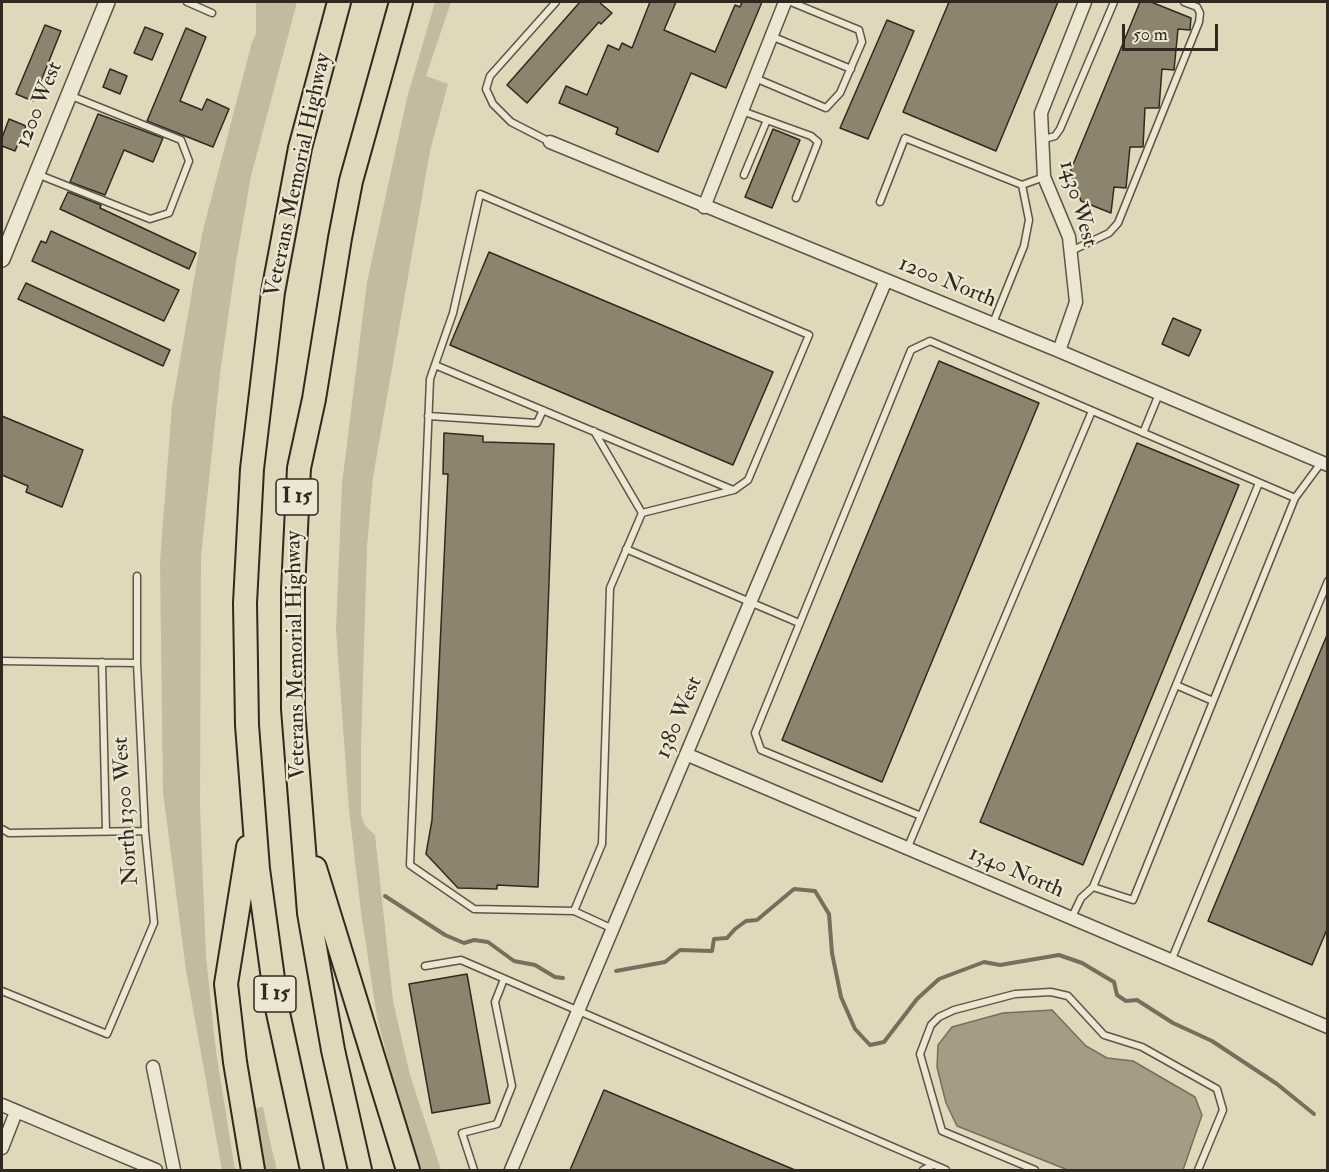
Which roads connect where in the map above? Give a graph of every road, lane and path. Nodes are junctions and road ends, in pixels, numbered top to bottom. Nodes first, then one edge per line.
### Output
1 (107, 2) edge
2 (187, 2) edge
3 (339, 2) edge
4 (401, 2) edge
5 (556, 2) edge
6 (785, 2) edge
7 (790, 2) edge
8 (1084, 2) edge
9 (1114, 2) edge
10 (1184, 2) edge
11 (212, 12) dead end
12 (771, 36) junction
13 (850, 69) junction
14 (755, 78) junction
15 (69, 95) junction
16 (742, 111) junction
17 (767, 120) junction
18 (1040, 141) junction
19 (550, 142) joint
20 (36, 174) junction
21 (744, 175) dead end
22 (1044, 177) junction
23 (1022, 184) junction
24 (796, 198) dead end
25 (880, 202) dead end
26 (704, 207) junction
27 (1071, 251) junction
28 (2, 260) edge
29 (886, 280) junction
30 (993, 324) junction
31 (1059, 351) junction
32 (435, 365) junction
33 (1159, 393) junction
34 (543, 410) junction
35 (1092, 411) junction
36 (428, 416) junction
37 (594, 431) junction
38 (1143, 433) junction
39 (1325, 464) edge
40 (1259, 483) junction
41 (734, 490) junction
42 (1295, 498) junction
43 (642, 513) junction
44 (626, 549) junction
45 (137, 576) dead end
46 (1328, 581) edge
47 (751, 602) junction
48 (799, 623) junction
49 (2, 660) edge
50 (102, 662) junction
51 (137, 663) junction
52 (1176, 685) junction
53 (1213, 701) junction
54 (688, 755) junction
55 (253, 816) junction
56 (921, 816) junction
57 (300, 818) junction
58 (2, 829) edge
59 (145, 831) junction
60 (106, 832) junction
61 (907, 849) junction
62 (1093, 887) junction
63 (574, 911) junction
64 (1071, 919) junction
65 (613, 930) junction
66 (1171, 962) junction
67 (425, 966) dead end
68 (504, 979) junction
69 (2, 991) edge
70 (578, 1011) junction
71 (1328, 1027) edge
72 (153, 1067) dead end
73 (2, 1106) edge
74 (16, 1112) junction
75 (2, 1148) edge
76 (933, 1165) junction
77 (156, 1170) edge
78 (174, 1170) edge
79 (253, 1170) edge
80 (312, 1170) edge
81 (360, 1170) edge
82 (408, 1170) edge
83 (474, 1170) edge
84 (511, 1170) edge
85 (923, 1170) edge
86 (946, 1170) edge
87 (1035, 1170) edge
88 (1198, 1170) edge

1 - 15 street, 1200 West
2 - 11 lane
3 - 55 highway, Veterans Memorial Highway / I 15
4 - 57 highway, Veterans Memorial Highway / I 15
5 - 19 lane
6 - 12 street
7 - 13 lane
8 - 18 street, 1430 West
9 - 18 lane
10 - 27 lane
12 - 13 lane
12 - 14 street
13 - 14 lane
14 - 16 street
15 - 20 street, 1200 West
15 - 20 lane
16 - 17 lane
16 - 26 street
17 - 21 lane
17 - 24 lane
18 - 22 street, 1430 West
19 - 26 street, 1200 North
20 - 28 street, 1200 West
22 - 23 lane
22 - 27 street, 1430 West
23 - 25 lane
23 - 30 lane
26 - 29 street, 1200 North
27 - 31 street, 1430 West
29 - 30 street, 1200 North
29 - 47 street, 1380 West
30 - 31 street, 1200 North
31 - 33 street, 1200 North
32 - 34 lane
32 - 36 lane
32 - 41 lane
33 - 38 lane
33 - 39 street, 1200 North
34 - 36 lane
34 - 37 lane
35 - 38 lane
35 - 48 lane
35 - 56 lane
36 - 63 lane
37 - 41 lane
37 - 43 lane
38 - 40 lane
39 - 42 lane
40 - 42 lane
40 - 52 lane
41 - 43 lane
42 - 53 lane
43 - 44 lane
44 - 47 lane
44 - 63 lane
45 - 51 lane, North 1300 West
46 - 66 lane
47 - 48 lane
47 - 54 street, 1380 West
48 - 56 lane
49 - 50 lane
50 - 51 lane
50 - 60 lane
51 - 59 lane, North 1300 West
52 - 53 lane
52 - 62 lane
53 - 62 lane
54 - 61 street, 1340 North
54 - 65 street, 1380 West
55 - 79 highway
55 - 80 highway, Veterans Memorial Highway / I 15
56 - 61 lane
57 - 81 highway, Veterans Memorial Highway / I 15
57 - 82 highway
58 - 60 lane
59 - 60 lane
59 - 69 lane, North 1300 West
61 - 64 street, 1340 North
62 - 64 lane
63 - 65 lane
64 - 66 street, 1340 North
65 - 70 street, 1380 West
66 - 71 street, 1340 North
67 - 68 lane
68 - 70 lane
68 - 83 lane
70 - 76 lane
70 - 84 street, 1380 West
72 - 78 street
73 - 74 street
74 - 75 street
74 - 77 street
76 - 85 lane
76 - 86 lane
87 - 88 lane

